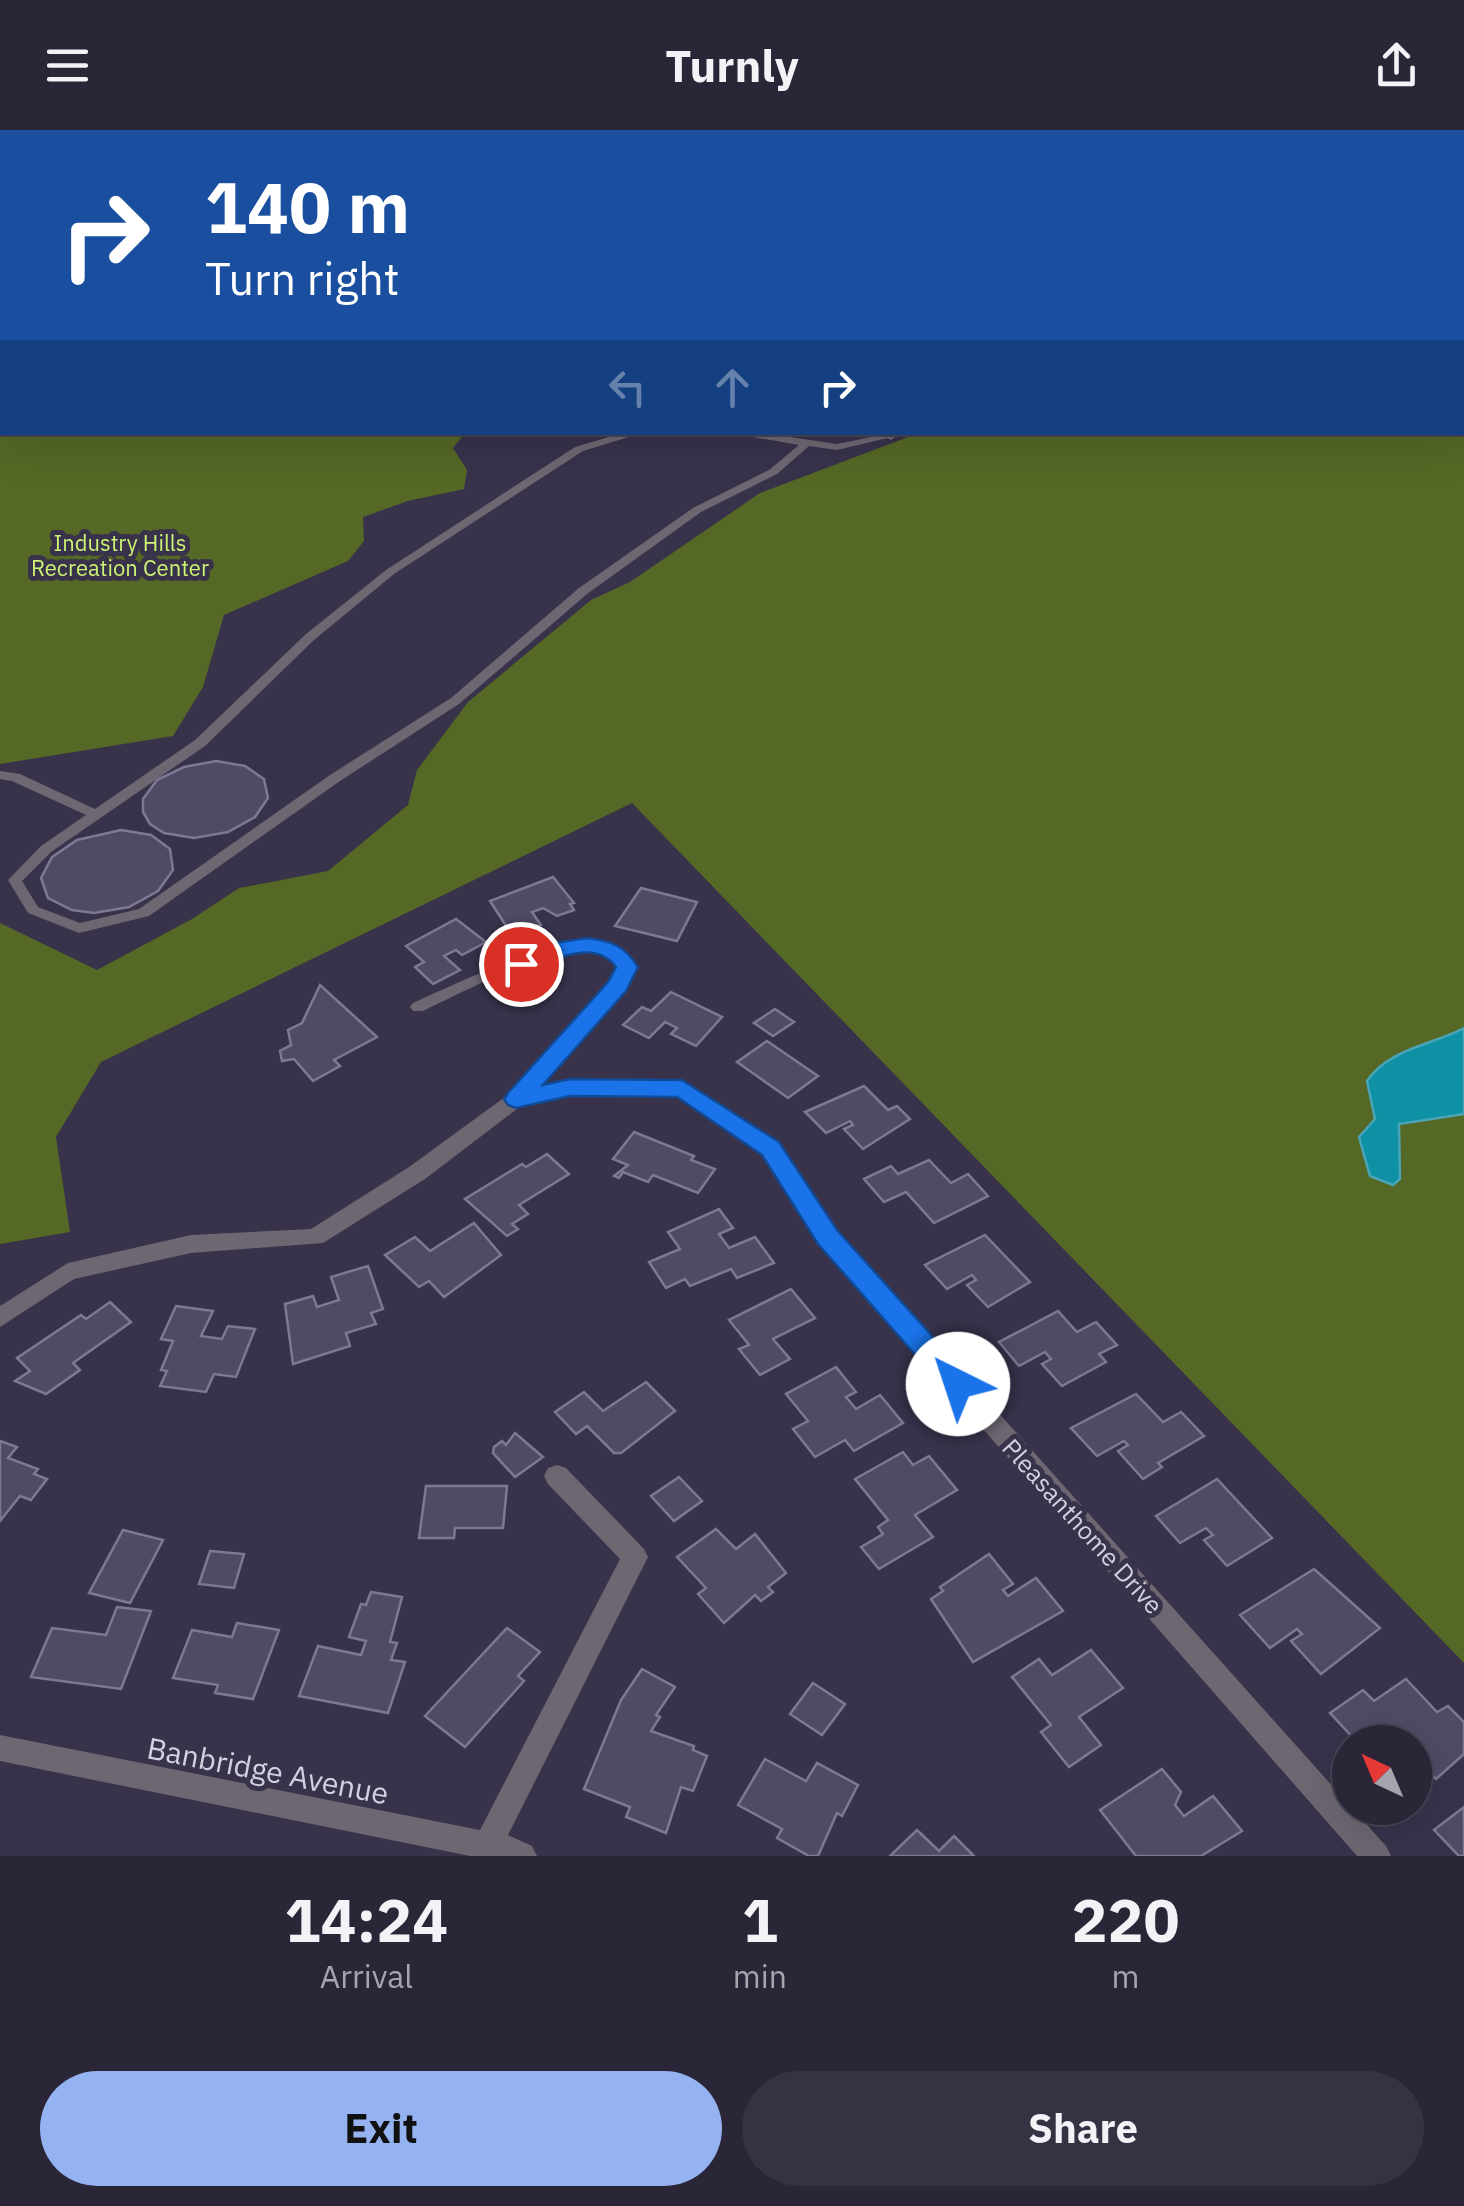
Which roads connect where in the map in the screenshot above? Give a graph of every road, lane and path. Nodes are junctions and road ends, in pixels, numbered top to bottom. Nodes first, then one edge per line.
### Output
1 (756, 435) edge
2 (890, 435) edge
3 (604, 437) edge
4 (805, 445) junction
5 (0, 775) edge
6 (96, 814) junction
7 (418, 1006) dead end
8 (516, 1099) junction
9 (0, 1318) edge
10 (557, 1476) dead end
11 (0, 1748) edge
12 (487, 1846) junction
13 (522, 1856) edge
14 (1376, 1856) edge

1 - 4 lane
2 - 4 lane
3 - 6 lane
4 - 6 lane
5 - 6 lane
7 - 8 lane
8 - 9 street, Pleasanthome Drive
8 - 14 street, Pleasanthome Drive
10 - 12 street
11 - 12 street, Banbridge Avenue
12 - 13 street, Banbridge Avenue

